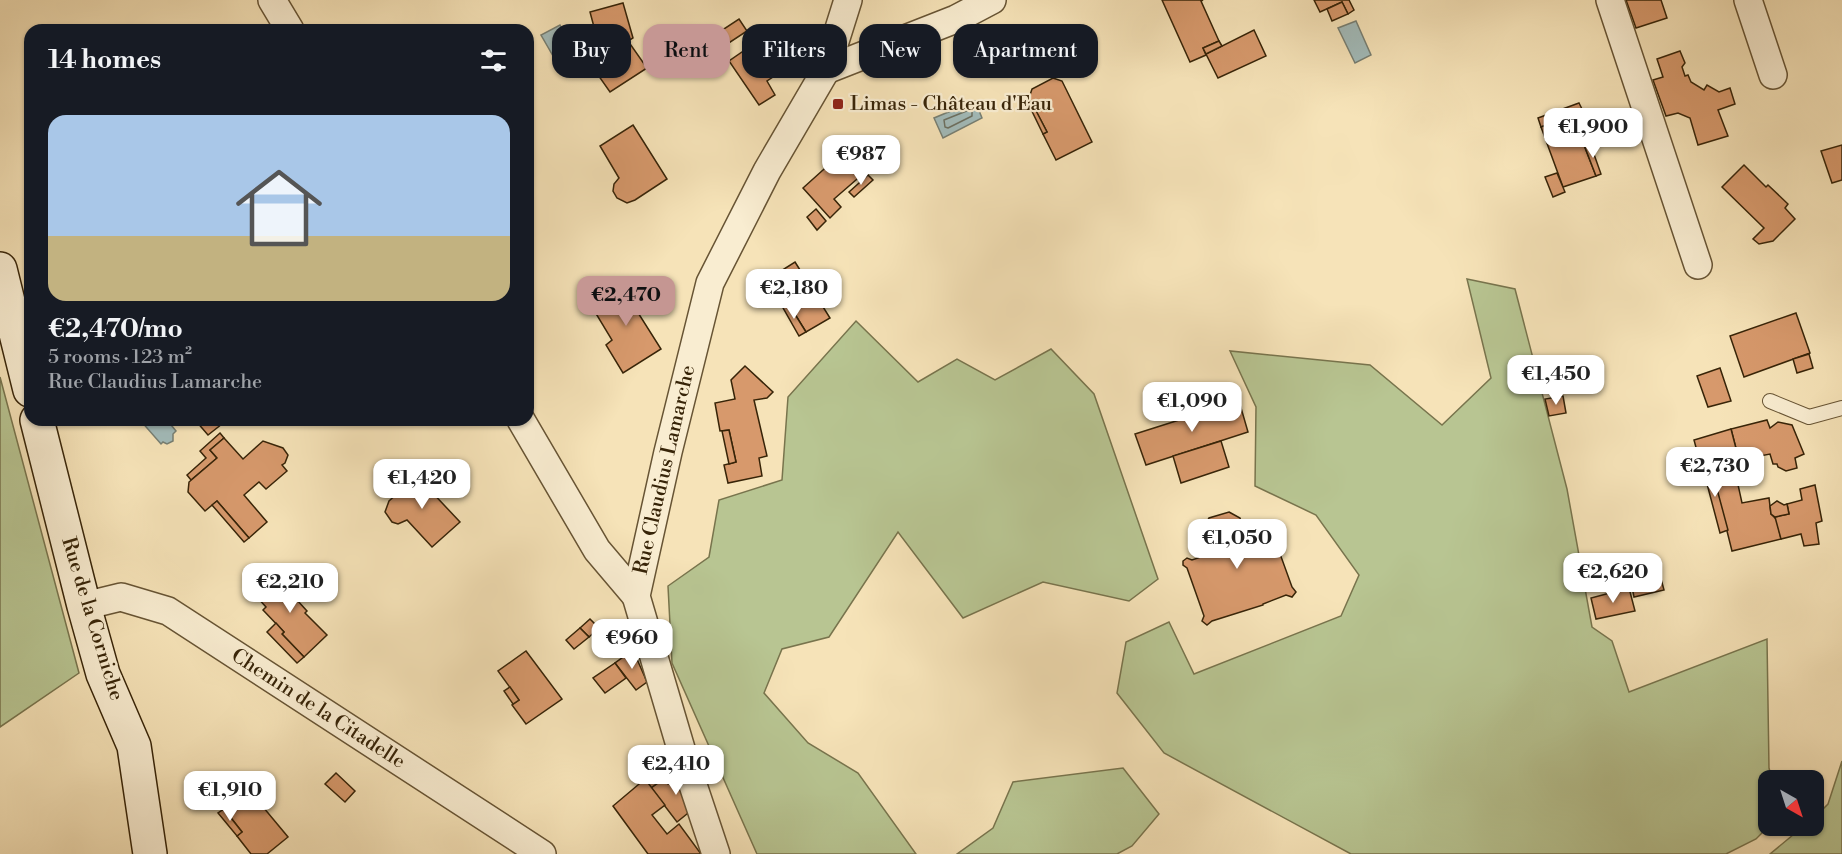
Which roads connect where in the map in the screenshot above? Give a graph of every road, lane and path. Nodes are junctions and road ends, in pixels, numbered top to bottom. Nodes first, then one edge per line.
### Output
1 (272, 0) edge
2 (848, 0) edge
3 (992, 0) edge
4 (1610, 0) edge
5 (1748, 0) edge
6 (286, 24) edge
7 (840, 24) edge
8 (847, 62) edge
9 (1773, 75) dead end
10 (821, 78) edge
11 (1698, 265) dead end
12 (0, 269) edge
13 (24, 366) edge
14 (1770, 401) dead end
15 (1842, 408) edge
16 (39, 426) edge
17 (525, 426) edge
18 (636, 596) junction
19 (84, 606) junction
20 (150, 854) edge
21 (542, 854) edge
22 (716, 854) edge

1 - 6 street
2 - 7 street, Rue Claudius Lamarche
3 - 8 street
4 - 11 street
5 - 9 street
10 - 18 street, Rue Claudius Lamarche
12 - 13 main road
14 - 15 lane
16 - 19 main road, Rue de la Corniche
17 - 18 street
18 - 22 street, Rue Claudius Lamarche
19 - 20 main road, Rue de la Corniche
19 - 21 street, Chemin de la Citadelle

